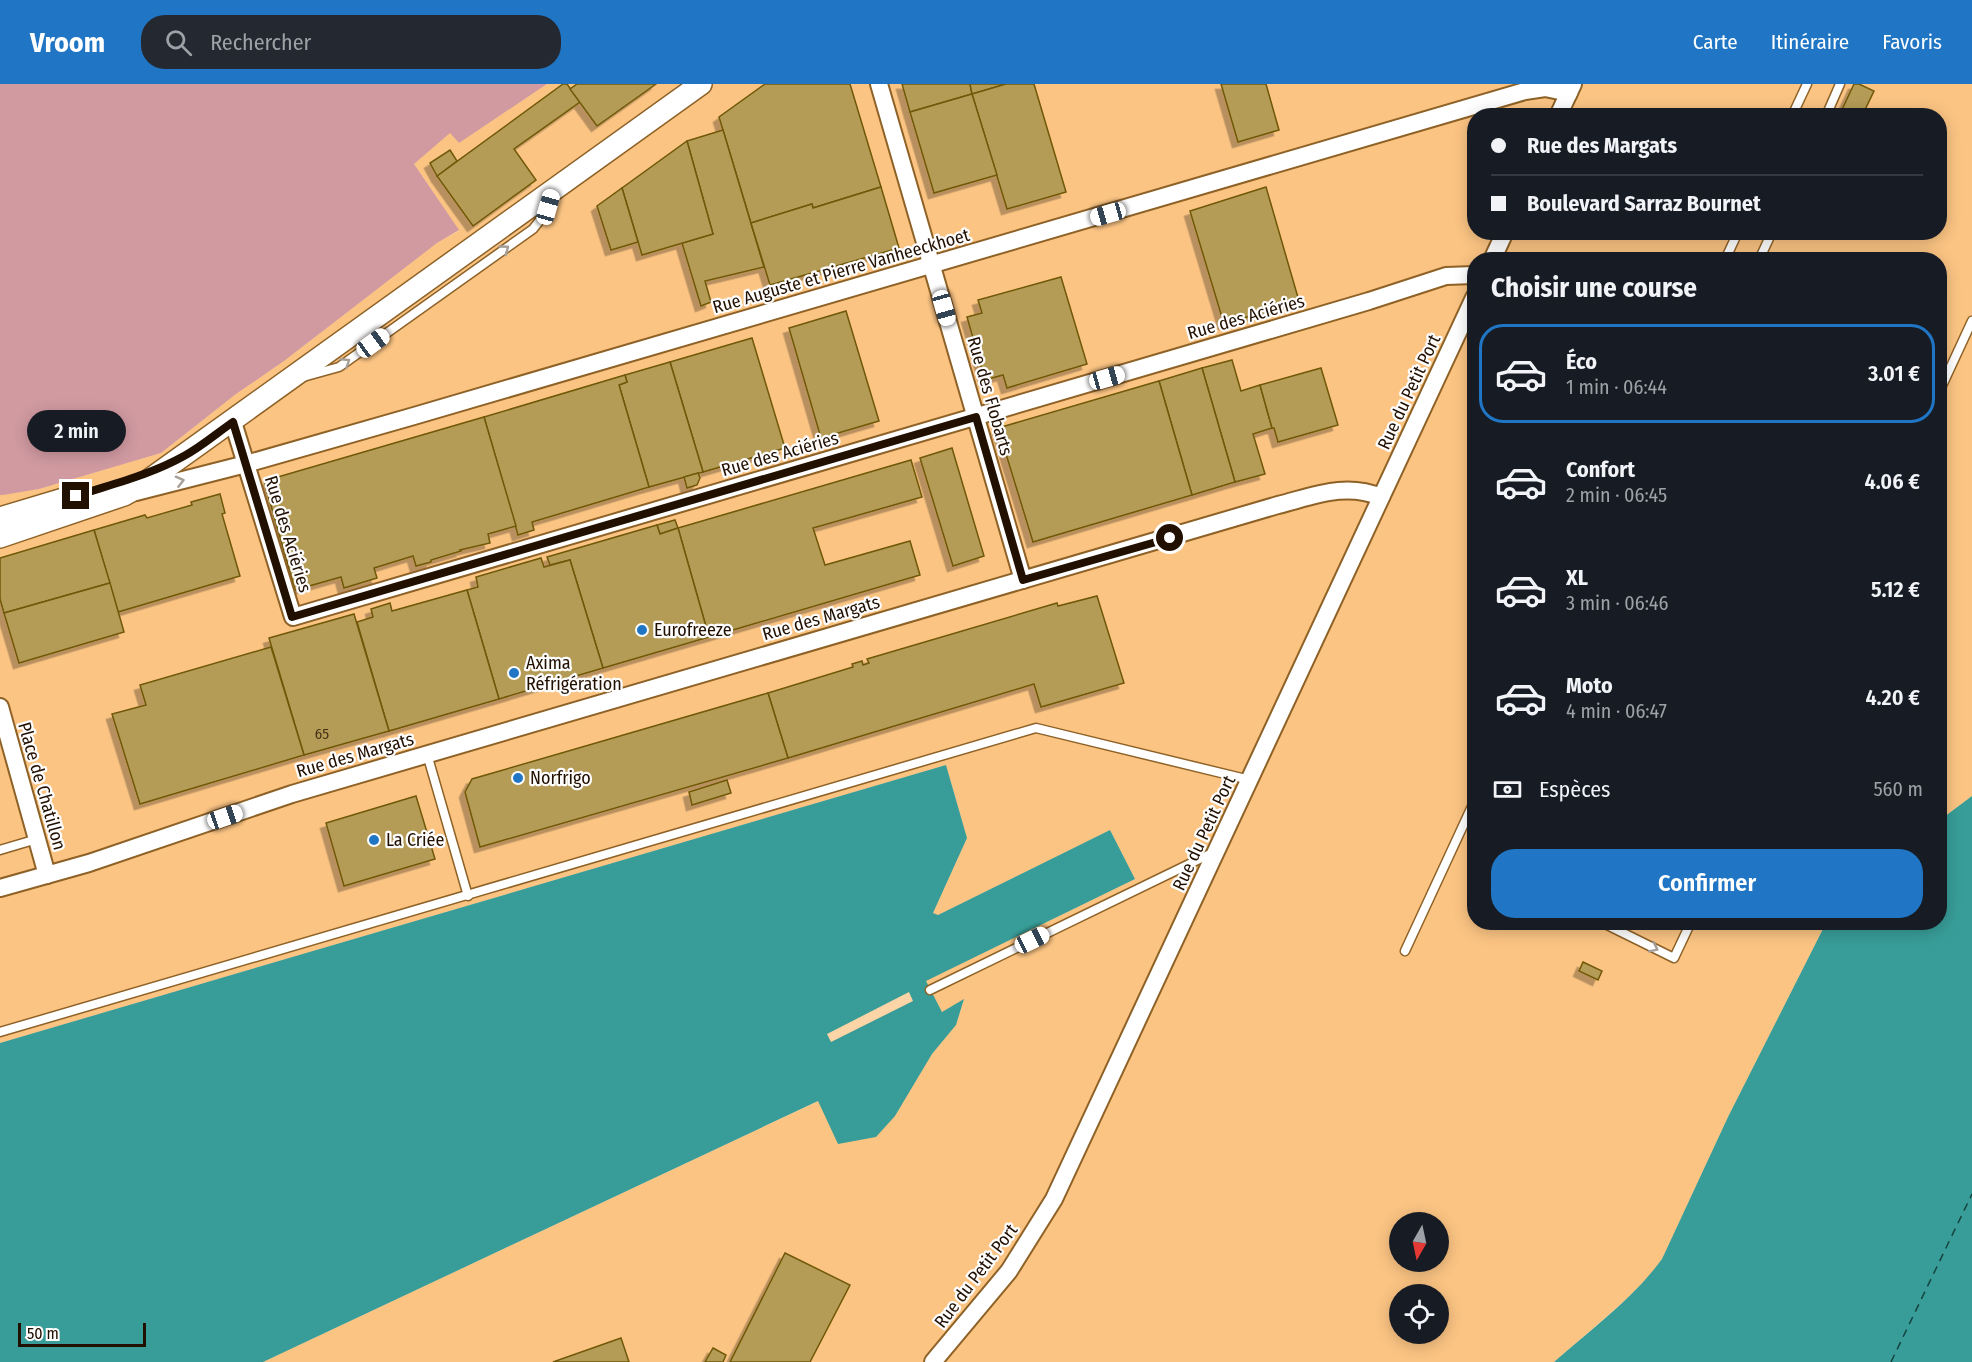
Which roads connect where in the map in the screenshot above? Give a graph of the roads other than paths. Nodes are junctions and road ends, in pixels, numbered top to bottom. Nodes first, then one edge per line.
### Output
1 (701, 84) edge
2 (879, 84) edge
3 (1807, 84) edge
4 (1840, 84) edge
5 (1571, 88) edge
6 (1562, 108) edge
7 (1796, 108) edge
8 (1830, 108) edge
9 (931, 265) junction
10 (1467, 275) edge
11 (1467, 313) edge
12 (1972, 321) edge
13 (1947, 375) edge
14 (976, 417) junction
15 (233, 422) junction
16 (186, 455) junction
17 (246, 464) junction
18 (124, 495) junction
19 (1381, 497) junction
20 (0, 518) edge
21 (0, 537) edge
22 (1023, 580) junction
23 (0, 707) edge
24 (427, 754) junction
25 (1250, 780) junction
26 (1467, 817) edge
27 (37, 839) junction
28 (0, 850) edge
29 (1217, 850) junction
30 (47, 875) junction
31 (0, 888) edge
32 (468, 896) junction
33 (1617, 930) edge
34 (1687, 930) edge
35 (1405, 951) dead end
36 (930, 990) dead end
37 (0, 1032) edge
38 (933, 1362) edge

1 - 15 street
2 - 9 street, Rue des Flobarts
3 - 7 lane
4 - 8 lane
5 - 6 street
5 - 9 street, Rue Auguste et Pierre Vanheeckhoet
9 - 14 street, Rue des Flobarts
9 - 17 street, Rue Auguste et Pierre Vanheeckhoet
10 - 14 street, Rue des Aciéries
11 - 19 street, Rue du Petit Port
12 - 13 lane
14 - 17 street, Rue des Aciéries
14 - 22 street, Rue des Flobarts
15 - 16 street
15 - 17 street, Rue des Aciéries
16 - 18 street
16 - 20 street
18 -> 17 street, Rue Auguste et Pierre Vanheeckhoet
18 - 21 street
19 - 22 street, Rue des Margats
19 - 25 street, Rue du Petit Port
22 - 24 street, Rue des Margats
23 - 27 street, Place de Chatillon
24 - 30 street, Rue des Margats
24 - 32 lane
25 - 29 street, Rue du Petit Port
25 - 32 lane
26 - 35 lane
27 - 28 lane
27 - 30 street, Place de Chatillon
29 - 36 lane
29 - 38 street, Rue du Petit Port
30 - 31 street, Rue des Margats
32 - 37 lane
33 -> 34 lane

